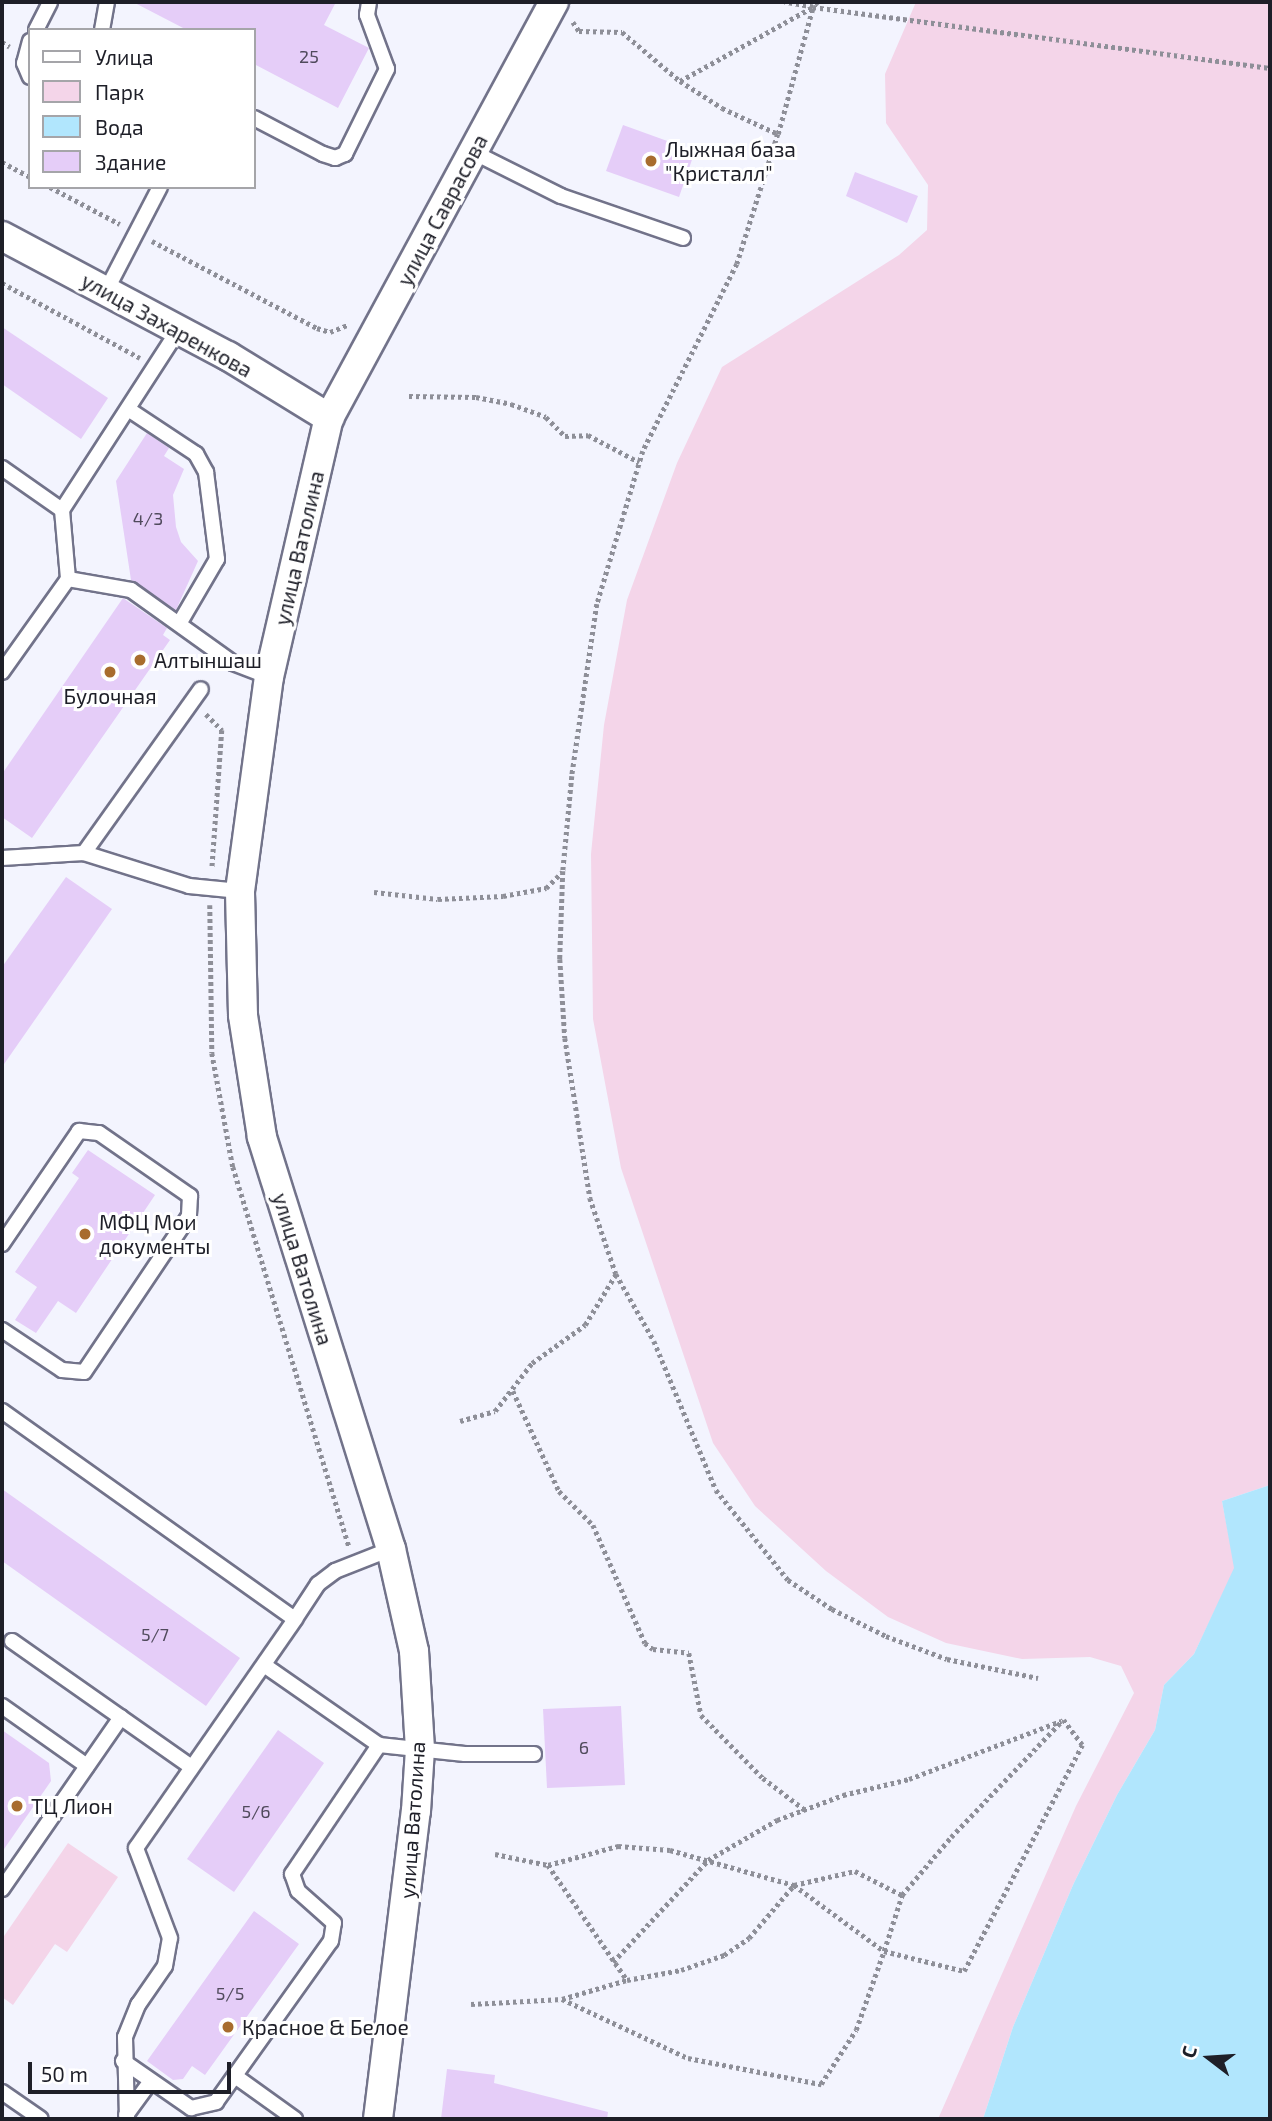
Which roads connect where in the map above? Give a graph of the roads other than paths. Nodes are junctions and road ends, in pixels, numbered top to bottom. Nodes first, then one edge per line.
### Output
1 (50, 2) edge
2 (107, 2) edge
3 (369, 2) edge
4 (560, 7) edge
5 (37, 28) edge
6 (102, 28) edge
7 (28, 48) edge
8 (28, 72) edge
9 (256, 119) edge
10 (473, 152) junction
11 (159, 189) edge
12 (2, 236) edge
13 (683, 239) dead end
14 (106, 291) junction
15 (179, 330) junction
16 (128, 409) junction
17 (329, 418) junction
18 (2, 468) edge
19 (62, 510) junction
20 (68, 579) junction
21 (179, 624) junction
22 (2, 672) edge
23 (269, 677) junction
24 (201, 689) dead end
25 (84, 853) junction
26 (2, 858) edge
27 (240, 891) junction
28 (2, 1244) edge
29 (4, 1337) edge
30 (2, 1411) edge
31 (391, 1549) junction
32 (295, 1619) junction
33 (12, 1641) dead end
34 (264, 1665) junction
35 (2, 1706) edge
36 (121, 1717) junction
37 (379, 1745) junction
38 (420, 1749) junction
39 (534, 1754) dead end
40 (87, 1766) junction
41 (190, 1766) junction
42 (2, 1889) edge
43 (123, 2062) junction
44 (235, 2076) junction
45 (151, 2081) junction
46 (2, 2092) edge
47 (126, 2117) edge
48 (41, 2119) edge
49 (295, 2119) edge
50 (378, 2119) edge

1 - 5 lane
2 - 6 lane
3 - 9 lane
4 - 10 street, улица Саврасова
7 - 8 lane
10 - 13 lane
10 - 17 street, улица Саврасова
11 - 14 lane
12 - 14 street, улица Захаренкова
14 - 15 street, улица Захаренкова
15 - 16 lane
15 - 17 street, улица Захаренкова
16 - 19 lane
16 - 21 lane
17 - 23 street, улица Ватолина
18 - 19 lane
19 - 20 lane
20 - 21 lane
20 - 22 lane
21 - 23 lane
23 - 27 street, улица Ватолина
24 - 25 lane
25 - 26 lane
25 - 27 lane
27 - 31 street, улица Ватолина
28 - 29 lane
30 - 32 lane
31 - 32 lane
31 - 38 street, улица Ватолина
32 - 34 lane
33 - 36 lane
34 - 37 lane
34 - 41 lane
35 - 40 lane
36 - 40 lane
36 - 41 lane
37 - 38 lane
37 - 44 lane
38 - 39 lane
38 - 50 street, улица Ватолина
40 - 42 lane
41 - 43 lane
43 - 45 lane
43 - 47 lane
44 - 45 lane
44 - 49 lane
45 - 47 lane
46 - 48 lane

